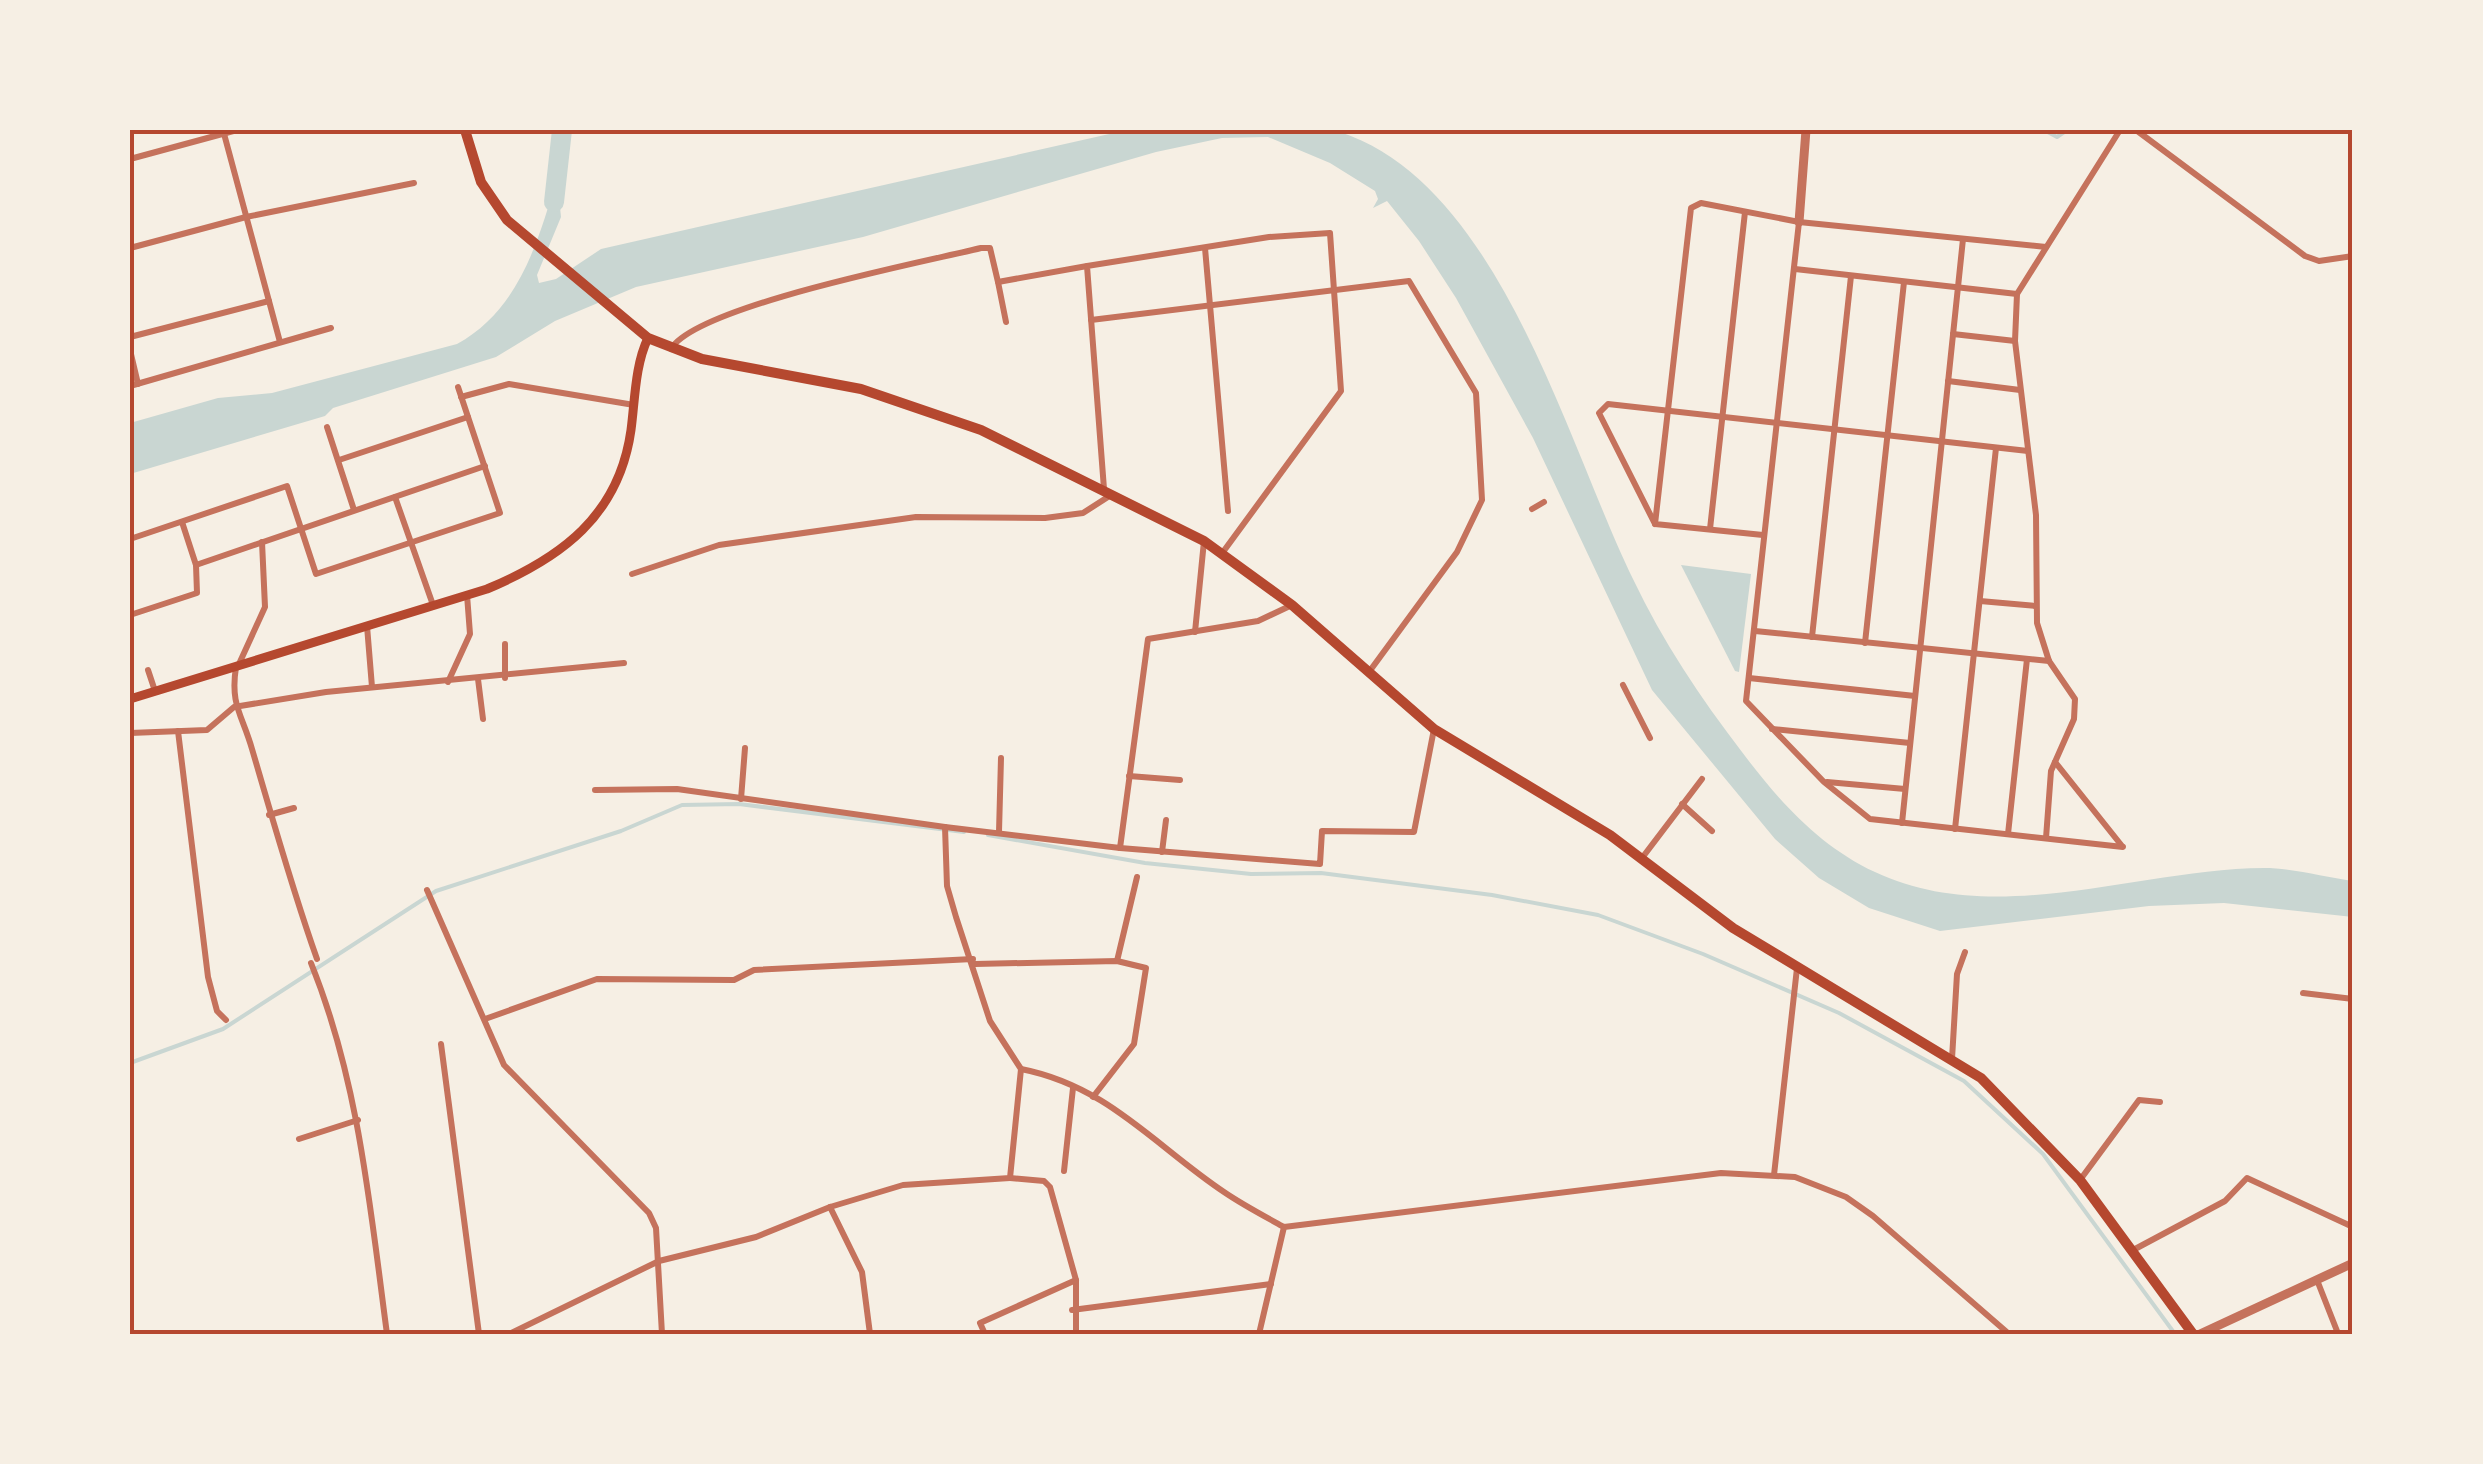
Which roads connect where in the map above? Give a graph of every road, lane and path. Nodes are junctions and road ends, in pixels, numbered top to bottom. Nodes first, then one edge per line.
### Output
1 (237, 130) edge
2 (465, 130) edge
3 (1806, 130) edge
4 (2120, 130) edge
5 (2136, 130) edge
6 (223, 132) edge
7 (130, 160) edge
8 (414, 183) dead end
9 (1745, 212) junction
10 (246, 218) junction
11 (1799, 222) junction
12 (1963, 239) junction
13 (2046, 247) junction
14 (130, 248) edge
15 (1206, 248) junction
16 (2353, 256) edge
17 (1086, 266) junction
18 (1794, 269) junction
19 (1850, 276) junction
20 (998, 282) junction
21 (1904, 282) junction
22 (1958, 287) junction
23 (1334, 290) junction
24 (2017, 294) junction
25 (270, 301) junction
26 (1213, 306) junction
27 (1091, 320) junction
28 (1006, 322) dead end
29 (331, 328) dead end
30 (1953, 334) junction
31 (130, 338) edge
32 (648, 338) junction
33 (2015, 341) junction
34 (280, 342) junction
35 (671, 349) junction
36 (130, 350) edge
37 (1948, 381) junction
38 (134, 385) edge
39 (458, 388) dead end
40 (2020, 390) junction
41 (461, 398) junction
42 (634, 404) junction
43 (1668, 411) junction
44 (1723, 416) junction
45 (468, 417) junction
46 (1776, 422) junction
47 (326, 427) dead end
48 (1834, 428) junction
49 (1888, 434) junction
50 (1942, 440) junction
51 (1996, 448) junction
52 (2028, 451) junction
53 (338, 460) junction
54 (485, 466) junction
55 (1108, 492) junction
56 (395, 497) junction
57 (1544, 502) dead end
58 (1532, 508) dead end
59 (354, 510) junction
60 (1228, 511) dead end
61 (182, 522) junction
62 (1656, 524) junction
63 (301, 528) junction
64 (1710, 529) junction
65 (1763, 535) junction
66 (130, 539) edge
67 (411, 541) junction
68 (1204, 541) junction
69 (262, 542) junction
70 (1223, 552) junction
71 (196, 565) junction
72 (632, 574) dead end
73 (467, 595) junction
74 (1980, 601) junction
75 (433, 605) junction
76 (1292, 605) junction
77 (2036, 606) junction
78 (130, 616) edge
79 (367, 626) junction
80 (1755, 631) junction
81 (1194, 632) junction
82 (1812, 637) junction
83 (1865, 643) junction
84 (505, 644) dead end
85 (1920, 649) junction
86 (1974, 654) junction
87 (2027, 659) junction
88 (2049, 661) junction
89 (624, 664) dead end
90 (238, 665) junction
91 (148, 670) dead end
92 (1370, 672) junction
93 (505, 678) junction
94 (1749, 678) junction
95 (478, 680) junction
96 (448, 682) junction
97 (1623, 685) dead end
98 (372, 688) junction
99 (155, 691) junction
100 (1915, 696) junction
101 (130, 698) edge
102 (234, 708) junction
103 (483, 719) dead end
104 (1434, 729) junction
105 (1772, 729) junction
106 (178, 732) junction
107 (130, 734) edge
108 (1650, 738) dead end
109 (1910, 743) junction
110 (745, 748) dead end
111 (1001, 758) dead end
112 (2055, 762) junction
113 (1129, 776) junction
114 (1702, 779) dead end
115 (1180, 780) dead end
116 (1824, 782) junction
117 (1905, 789) junction
118 (595, 790) dead end
119 (741, 799) junction
120 (1682, 804) junction
121 (294, 808) dead end
122 (269, 814) junction
123 (1166, 820) dead end
124 (1902, 823) junction
125 (946, 827) junction
126 (1955, 828) junction
127 (1712, 831) dead end
128 (998, 832) junction
129 (2008, 834) junction
130 (2046, 838) junction
131 (1120, 848) junction
132 (1162, 852) junction
133 (1640, 860) junction
134 (1137, 877) dead end
135 (427, 890) dead end
136 (1965, 952) dead end
137 (1117, 961) junction
138 (974, 962) junction
139 (1797, 967) junction
140 (2303, 993) dead end
141 (2353, 999) edge
142 (485, 1019) junction
143 (226, 1020) dead end
144 (440, 1044) dead end
145 (1952, 1059) junction
146 (1021, 1070) junction
147 (1072, 1087) junction
148 (1094, 1097) junction
149 (2160, 1102) dead end
150 (358, 1120) junction
151 (300, 1139) dead end
152 (1064, 1171) dead end
153 (1774, 1175) junction
154 (1010, 1178) junction
155 (2080, 1180) junction
156 (830, 1206) junction
157 (2353, 1227) edge
158 (1284, 1228) junction
159 (2135, 1249) junction
160 (659, 1261) junction
161 (2353, 1263) edge
162 (1076, 1280) junction
163 (2317, 1280) junction
164 (1271, 1284) junction
165 (1072, 1310) junction
166 (2338, 1332) edge
167 (387, 1334) edge
168 (479, 1334) edge
169 (509, 1334) edge
170 (662, 1334) edge
171 (870, 1334) edge
172 (986, 1334) edge
173 (1076, 1334) edge
174 (1260, 1334) edge
175 (2009, 1334) edge
176 (2196, 1334) edge

1 - 6 street
2 - 32 main road
3 - 11 street
4 - 13 street
5 - 16 street
6 - 7 street
6 - 10 street
8 - 10 street
9 - 11 street
9 - 43 street
9 - 44 street
10 - 14 street
10 - 25 street
11 - 12 street
11 - 18 street
12 - 13 street
12 - 22 street
13 - 24 street
15 - 17 street
15 - 23 street
15 - 26 street
17 - 20 street
17 - 27 street
18 - 19 street
18 - 46 street
19 - 21 street
19 - 48 street
20 - 28 street
20 - 35 street
21 - 22 street
21 - 49 street
22 - 24 street
22 - 30 street
23 - 26 street
23 - 70 street
23 - 92 street
24 - 33 street
25 - 31 street
25 - 34 street
26 - 27 street
26 - 60 street
27 - 55 street
29 - 34 street
30 - 33 street
30 - 37 street
32 - 35 main road
32 - 42 main road
33 - 40 street
34 - 38 street
35 - 55 main road
36 - 38 street
37 - 40 street
37 - 50 street
39 - 41 street
40 - 52 street
41 - 42 street
41 - 45 street
42 - 73 main road
43 - 44 street
43 - 62 street
43 - 62 street
44 - 46 street
44 - 64 street
45 - 53 street
45 - 54 street
46 - 48 street
46 - 65 street
47 - 53 street
48 - 49 street
48 - 82 street
49 - 50 street
49 - 83 street
50 - 51 street
50 - 85 street
51 - 52 street
51 - 74 street
52 - 77 street
53 - 59 street
54 - 56 street
54 - 67 street
55 - 68 main road
55 - 72 street
56 - 59 street
56 - 67 street
57 - 58 street
59 - 63 street
61 - 63 street
61 - 66 street
61 - 71 street
62 - 64 street
63 - 67 street
63 - 69 street
64 - 65 street
65 - 80 street
67 - 75 street
68 - 70 main road
68 - 81 street
69 - 71 street
69 - 90 street
70 - 76 main road
71 - 78 street
73 - 75 main road
73 - 96 street
74 - 77 street
74 - 86 street
75 - 79 main road
76 - 81 street
76 - 92 main road
77 - 88 street
79 - 90 main road
79 - 98 street
80 - 82 street
80 - 94 street
81 - 113 street
82 - 83 street
83 - 85 street
84 - 93 street
85 - 86 street
85 - 100 street
86 - 87 street
86 - 126 street
87 - 88 street
87 - 129 street
88 - 112 street
89 - 93 street
90 - 99 main road
90 - 102 street
91 - 99 street
92 - 104 main road
93 - 95 street
94 - 100 street
94 - 105 street
95 - 96 street
95 - 103 street
96 - 98 street
97 - 108 street
98 - 102 street
99 - 101 main road
100 - 109 street
102 - 106 street
102 - 122 street
104 - 132 street
104 - 133 main road
105 - 109 street
105 - 116 street
106 - 107 street
106 - 143 street
109 - 117 street
110 - 119 street
111 - 128 street
112 - 130 street
112 - 130 street
113 - 115 street
113 - 131 street
114 - 120 street
116 - 117 street
116 - 124 street
117 - 124 street
118 - 119 street
119 - 125 street
120 - 127 street
120 - 133 street
121 - 122 street
122 - 150 street
123 - 132 street
124 - 126 street
125 - 128 street
125 - 138 street
126 - 129 street
128 - 131 street
129 - 130 street
131 - 132 street
133 - 139 main road
134 - 137 street
135 - 142 street
136 - 145 street
137 - 138 street
137 - 148 street
138 - 142 street
138 - 146 street
139 - 145 main road
139 - 153 street
140 - 141 street
142 - 160 street
144 - 168 street
145 - 155 main road
146 - 147 street
146 - 154 street
147 - 148 street
147 - 152 street
148 - 158 street
149 - 155 street
150 - 151 street
150 - 167 street
153 - 158 street
153 - 175 street
154 - 156 street
154 - 162 street
155 - 159 main road
156 - 160 street
156 - 171 street
157 - 159 street
158 - 164 street
159 - 176 main road
160 - 169 street
160 - 170 street
161 - 163 street
162 - 165 street
162 - 172 street
163 - 166 street
163 - 176 street
164 - 165 street
164 - 174 street
165 - 173 street

